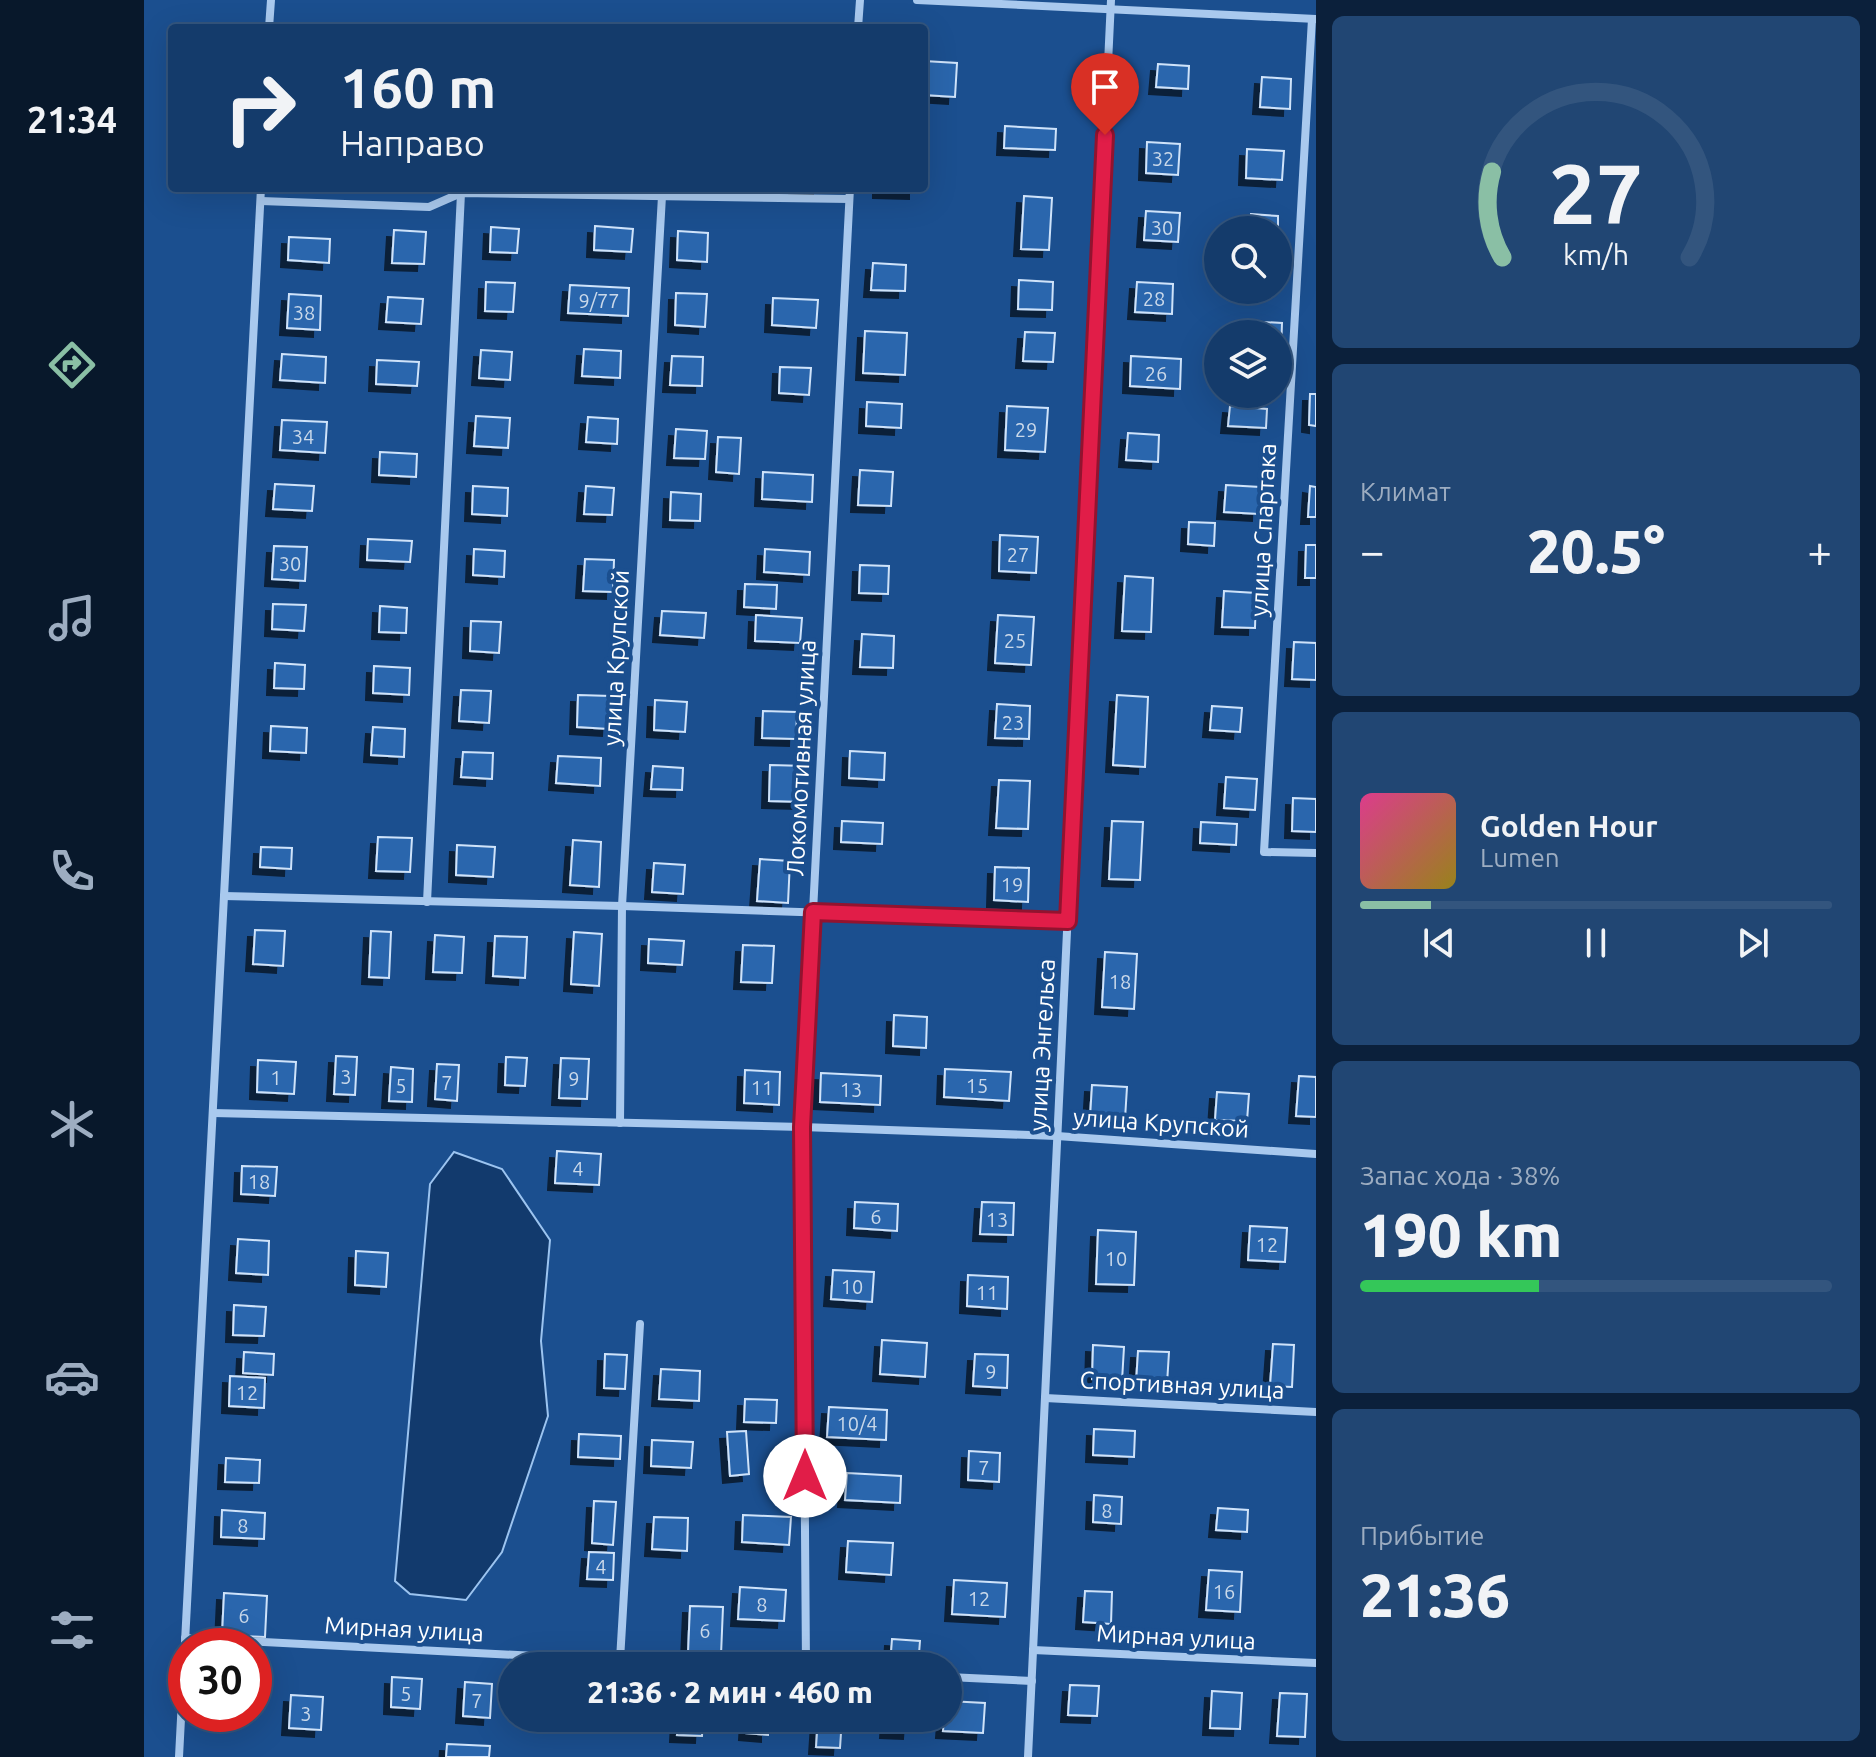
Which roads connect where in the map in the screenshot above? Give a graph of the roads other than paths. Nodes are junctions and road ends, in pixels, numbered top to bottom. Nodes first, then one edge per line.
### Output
1 (271, 0) edge
2 (860, 0) edge
3 (917, 0) edge
4 (1111, 5) edge
5 (1314, 19) edge
6 (269, 24) edge
7 (858, 24) edge
8 (261, 192) edge
9 (850, 192) edge
10 (461, 193) junction
11 (662, 196) junction
12 (849, 199) junction
13 (261, 201) junction
14 (1316, 853) edge
15 (224, 896) junction
16 (427, 902) junction
17 (622, 906) junction
18 (813, 912) junction
19 (1068, 921) junction
20 (213, 1113) junction
21 (620, 1123) junction
22 (802, 1127) junction
23 (1057, 1136) junction
24 (1316, 1154) edge
25 (640, 1324) dead end
26 (1045, 1398) junction
27 (1316, 1412) edge
28 (186, 1628) edge
29 (272, 1642) edge
30 (1033, 1650) junction
31 (620, 1652) edge
32 (806, 1652) edge
33 (498, 1654) edge
34 (1316, 1663) edge
35 (962, 1678) edge
36 (1032, 1681) junction
37 (180, 1732) edge
38 (179, 1757) edge
39 (1028, 1757) edge

1 - 6 street
2 - 7 street
3 - 4 street, улица Спартака
4 - 5 street, улица Спартака
4 - 19 street, улица Энгельса
5 - 14 street, улица Спартака
8 - 13 street
9 - 12 street, Локомотивная улица
10 - 11 street
10 - 13 street
10 - 16 street
11 - 12 street
11 - 17 street, улица Крупской
12 - 18 street, Локомотивная улица
13 - 15 street
15 - 16 street
15 - 20 street
16 - 17 street
17 - 18 street
17 - 21 street, улица Крупской
18 - 19 street
18 - 22 street, Локомотивная улица
19 - 23 street, улица Энгельса
20 - 21 street, улица Крупской
20 - 28 street
21 - 22 street, улица Крупской
22 - 23 street, улица Крупской
22 - 32 street, Локомотивная улица
23 - 24 street, улица Крупской
23 - 26 street, улица Энгельса
25 - 31 street
26 - 27 street, Спортивная улица
26 - 30 street, улица Энгельса
29 - 33 street, Мирная улица
30 - 34 street, Мирная улица
30 - 36 street, улица Энгельса
35 - 36 street
36 - 39 street, улица Энгельса
37 - 38 street

